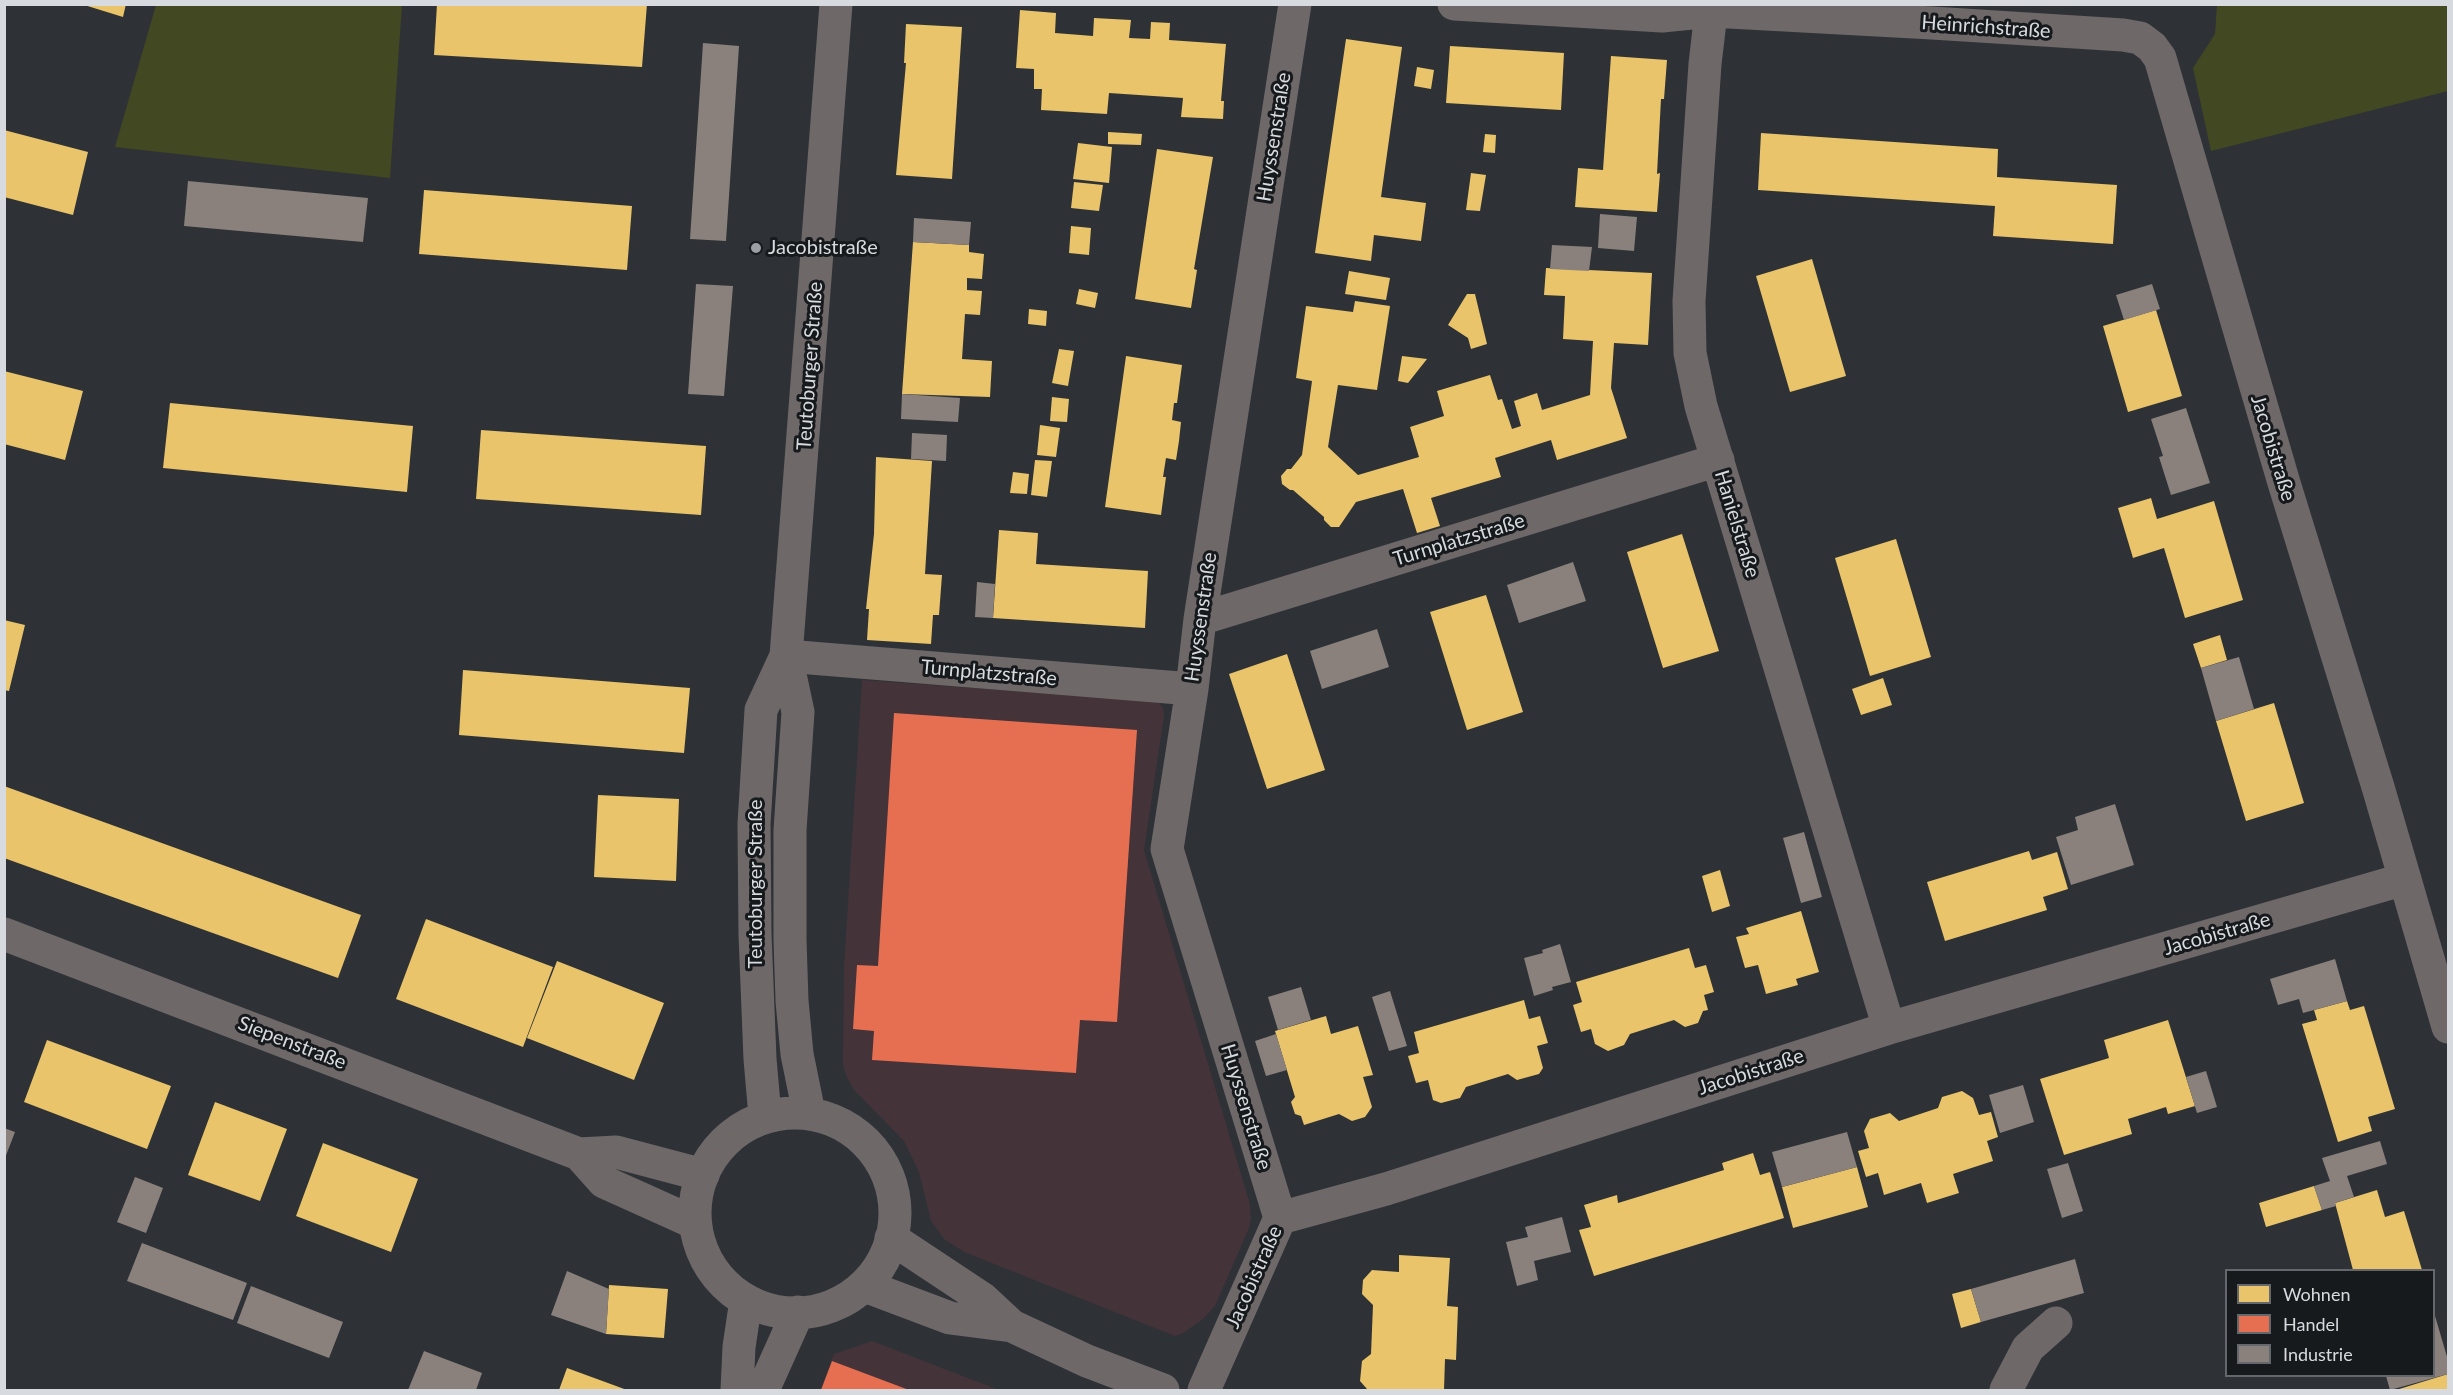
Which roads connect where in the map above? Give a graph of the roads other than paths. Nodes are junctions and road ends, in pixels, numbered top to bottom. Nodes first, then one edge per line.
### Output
1 (836, 4) edge
2 (1295, 4) edge
3 (1454, 4) edge
4 (1711, 8) edge
5 (2123, 35) joint
6 (1718, 460) junction
7 (1200, 619) junction
8 (786, 657) junction
9 (1192, 689) junction
10 (2405, 879) junction
11 (4, 934) edge
12 (2448, 1027) edge
13 (1889, 1028) junction
14 (809, 1113) junction
15 (765, 1116) junction
16 (579, 1154) junction
17 (703, 1175) junction
18 (1280, 1218) junction
19 (695, 1224) junction
20 (891, 1238) junction
21 (865, 1286) junction
22 (746, 1300) junction
23 (798, 1312) junction
24 (2056, 1323) dead end
25 (1012, 1326) junction
26 (737, 1390) edge
27 (763, 1390) edge
28 (1163, 1390) edge
29 (1204, 1390) edge
30 (2006, 1390) edge

1 - 8 main road, Teutoburger Straße
2 - 7 street, Huyssenstraße
3 - 4 street, Heinrichstraße
4 - 5 street, Heinrichstraße
4 - 6 street, Hanielstraße
5 - 10 street, Jacobistraße
6 - 7 street, Turnplatzstraße
6 - 13 street, Hanielstraße
7 - 9 street, Huyssenstraße
8 - 9 street, Turnplatzstraße
8 - 14 main road, Teutoburger Straße
8 - 15 main road, Teutoburger Straße
9 - 18 street, Huyssenstraße
10 - 12 street, Jacobistraße
10 - 13 street, Jacobistraße
11 - 16 street, Siepenstraße
13 - 18 street, Jacobistraße
14 - 15 main road
14 - 20 main road
15 - 17 main road
16 - 17 street, Siepenstraße
16 - 19 street, Siepenstraße
17 - 19 main road
18 - 29 street, Jacobistraße
19 - 22 main road
20 - 21 main road
20 - 25 street
21 - 23 main road
21 - 25 street
22 - 23 main road
22 - 26 main road
23 - 27 main road
24 - 30 street
25 - 28 street

